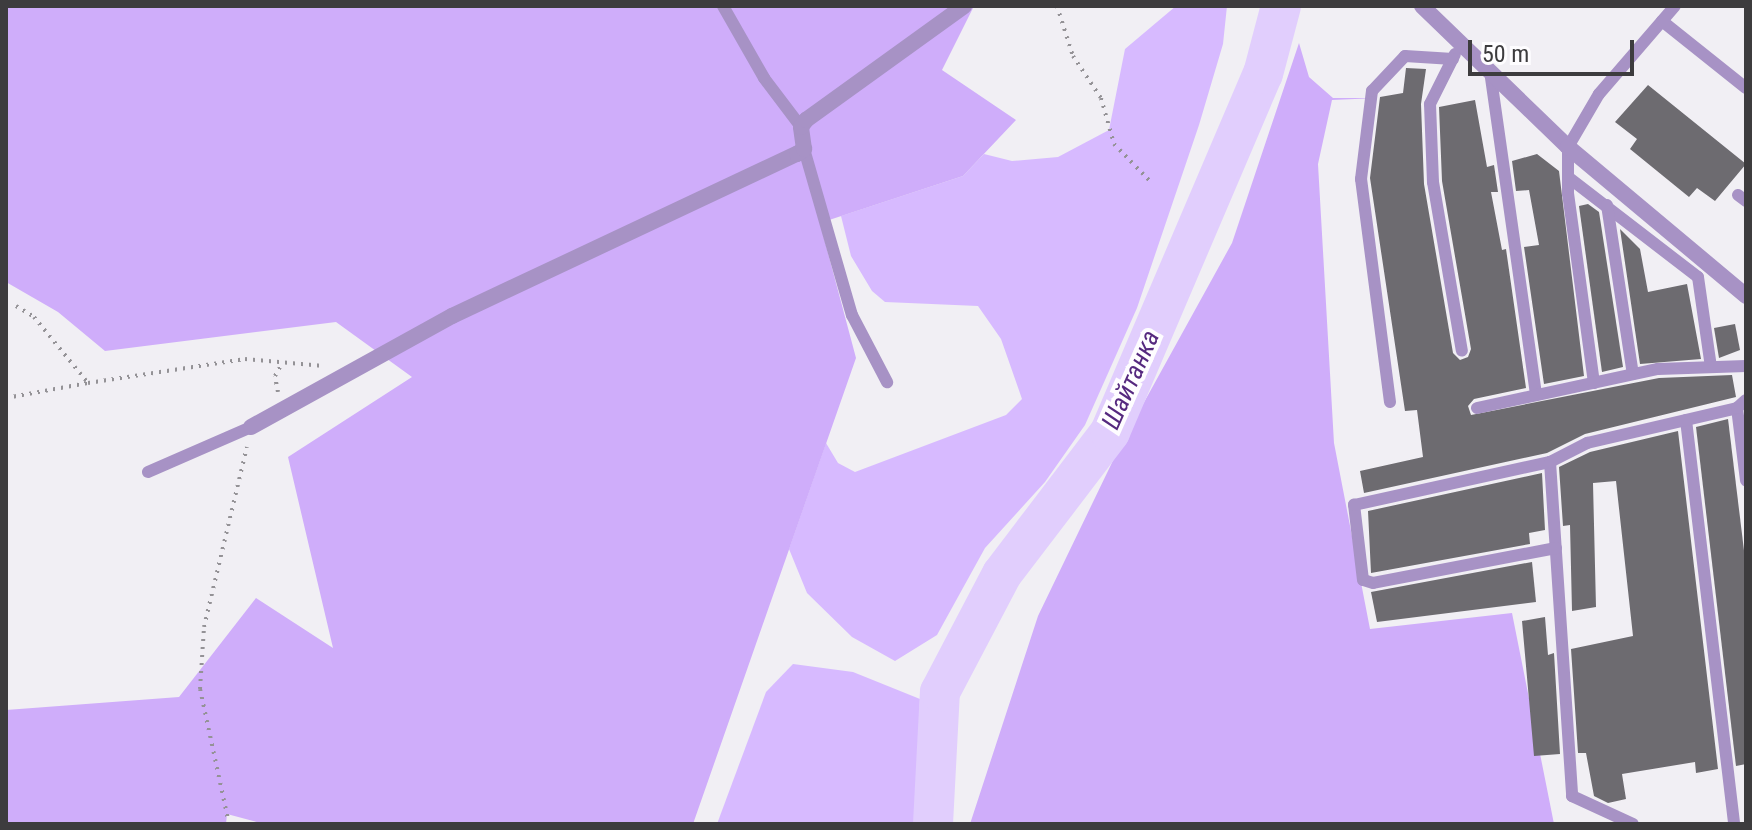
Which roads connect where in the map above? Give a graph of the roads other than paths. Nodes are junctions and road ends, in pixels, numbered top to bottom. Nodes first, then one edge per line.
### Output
1 (723, 6) edge
2 (964, 6) edge
3 (1422, 6) edge
4 (1675, 6) edge
5 (1662, 21) junction
6 (1457, 52) junction
7 (1491, 78) junction
8 (1746, 88) edge
9 (801, 127) junction
10 (1568, 147) junction
11 (804, 149) junction
12 (1568, 177) junction
13 (1607, 205) junction
14 (1746, 296) edge
15 (1462, 351) dead end
16 (1746, 366) edge
17 (1711, 367) junction
18 (1633, 374) junction
19 (887, 382) dead end
20 (1594, 383) junction
21 (1536, 395) junction
22 (1390, 402) dead end
23 (1741, 404) edge
24 (1477, 408) dead end
25 (1686, 420) junction
26 (251, 427) joint
27 (1550, 462) junction
28 (148, 472) dead end
29 (1746, 480) edge
30 (1556, 548) junction
31 (1633, 824) edge
32 (1734, 824) edge

1 - 9 lane
2 - 9 street
3 - 6 street
4 - 5 lane
5 - 8 lane
5 - 10 lane
6 - 7 street
6 - 15 lane
6 - 22 lane
7 - 10 street
7 - 21 lane
9 - 11 street
10 - 12 lane
10 - 14 street
11 - 19 lane
11 - 26 street
12 - 13 lane
12 - 20 lane
13 - 17 lane
13 - 18 lane
16 - 17 lane
17 - 18 lane
18 - 20 lane
20 - 21 lane
21 - 24 lane
23 - 25 lane
23 - 29 lane
25 - 27 lane
25 - 32 lane
26 - 28 lane
27 - 30 lane
27 - 30 lane
30 - 31 lane

